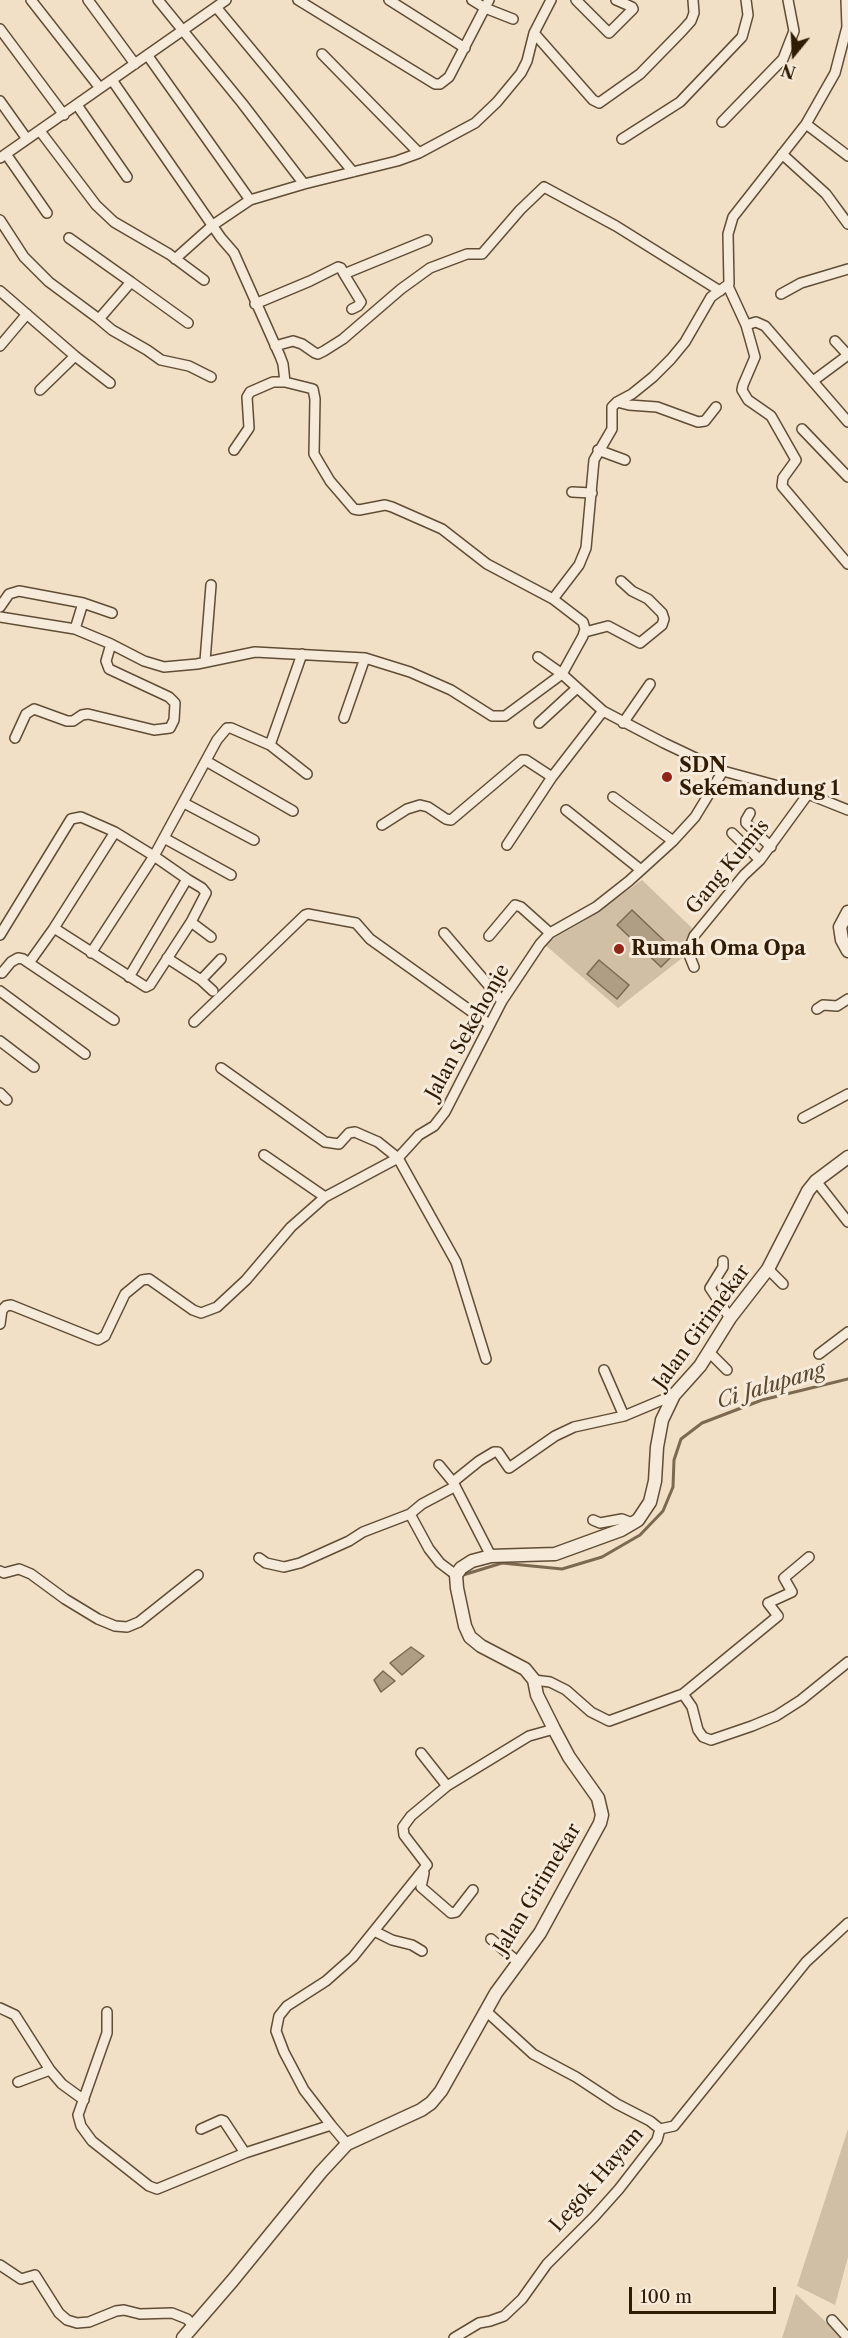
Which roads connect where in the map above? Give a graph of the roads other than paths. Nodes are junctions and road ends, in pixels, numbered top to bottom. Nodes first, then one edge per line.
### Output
1 (31, 0) edge
2 (88, 0) edge
3 (158, 0) edge
4 (225, 0) edge
5 (298, 0) edge
6 (389, 0) edge
7 (472, 0) edge
8 (551, 0) edge
9 (576, 0) edge
10 (616, 0) edge
11 (693, 0) edge
12 (746, 0) edge
13 (788, 0) edge
14 (846, 0) edge
15 (487, 4) edge
16 (216, 6) junction
17 (513, 18) dead end
18 (0, 28) edge
19 (184, 30) junction
20 (534, 33) junction
21 (465, 48) junction
22 (322, 54) dead end
23 (148, 56) junction
24 (135, 64) junction
25 (112, 80) junction
26 (100, 88) junction
27 (0, 101) edge
28 (77, 105) junction
29 (64, 115) junction
30 (722, 122) dead end
31 (806, 123) junction
32 (40, 131) junction
33 (27, 139) junction
34 (622, 139) dead end
35 (419, 153) junction
36 (782, 154) junction
37 (3, 156) edge
38 (848, 156) edge
39 (352, 172) junction
40 (127, 177) dead end
41 (304, 184) junction
42 (250, 200) junction
43 (47, 213) dead end
44 (0, 220) edge
45 (848, 224) edge
46 (213, 225) junction
47 (69, 238) dead end
48 (427, 240) dead end
49 (175, 259) junction
50 (848, 269) edge
51 (344, 274) junction
52 (204, 280) dead end
53 (131, 282) junction
54 (724, 289) junction
55 (0, 291) edge
56 (781, 294) dead end
57 (255, 304) junction
58 (352, 309) dead end
59 (27, 315) junction
60 (99, 319) junction
61 (188, 322) dead end
62 (746, 325) junction
63 (835, 341) dead end
64 (0, 346) edge
65 (275, 346) junction
66 (848, 355) edge
67 (75, 356) junction
68 (211, 377) dead end
69 (813, 381) junction
70 (285, 382) junction
71 (110, 383) dead end
72 (40, 390) dead end
73 (617, 402) junction
74 (716, 407) dead end
75 (848, 422) edge
76 (802, 429) dead end
77 (234, 450) dead end
78 (598, 450) junction
79 (625, 460) dead end
80 (848, 477) edge
81 (572, 492) dead end
82 (592, 493) junction
83 (848, 564) edge
84 (621, 581) dead end
85 (211, 585) dead end
86 (553, 599) junction
87 (83, 603) junction
88 (0, 607) edge
89 (112, 613) dead end
90 (0, 617) edge
91 (75, 629) junction
92 (585, 632) junction
93 (111, 644) junction
94 (302, 654) junction
95 (538, 657) dead end
96 (365, 658) junction
97 (205, 661) junction
98 (561, 674) junction
99 (650, 684) dead end
100 (577, 688) junction
101 (603, 711) junction
102 (344, 718) dead end
103 (538, 723) dead end
104 (622, 723) junction
105 (15, 738) dead end
106 (270, 745) junction
107 (206, 761) junction
108 (723, 771) junction
109 (307, 774) dead end
110 (552, 777) junction
111 (808, 794) junction
112 (613, 797) dead end
113 (184, 803) junction
114 (566, 810) dead end
115 (848, 810) edge
116 (293, 811) dead end
117 (750, 813) dead end
118 (382, 825) dead end
119 (115, 832) junction
120 (732, 833) dead end
121 (164, 838) junction
122 (254, 840) dead end
123 (672, 841) junction
124 (507, 845) dead end
125 (771, 847) junction
126 (154, 856) junction
127 (760, 860) junction
128 (641, 870) junction
129 (231, 875) dead end
130 (187, 879) junction
131 (848, 912) edge
132 (191, 921) junction
133 (54, 928) junction
134 (444, 933) dead end
135 (550, 933) junction
136 (0, 935) edge
137 (489, 936) dead end
138 (211, 937) dead end
139 (848, 951) edge
140 (91, 953) junction
141 (167, 958) junction
142 (221, 959) dead end
143 (29, 963) junction
144 (694, 967) dead end
145 (1, 974) edge
146 (129, 977) junction
147 (201, 980) junction
148 (0, 991) edge
149 (213, 991) dead end
150 (848, 999) edge
151 (501, 1001) junction
152 (817, 1008) dead end
153 (114, 1020) dead end
154 (194, 1022) dead end
155 (489, 1024) junction
156 (0, 1041) edge
157 (85, 1054) dead end
158 (34, 1067) dead end
159 (221, 1068) dead end
160 (848, 1094) edge
161 (803, 1118) dead end
162 (264, 1155) dead end
163 (848, 1157) edge
164 (396, 1159) junction
165 (816, 1181) junction
166 (325, 1197) junction
167 (848, 1222) edge
168 (723, 1261) dead end
169 (768, 1269) junction
170 (783, 1284) dead end
171 (730, 1318) junction
172 (0, 1324) edge
173 (848, 1332) edge
174 (709, 1352) junction
175 (819, 1354) dead end
176 (486, 1359) dead end
177 (604, 1370) dead end
178 (727, 1370) dead end
179 (674, 1395) junction
180 (624, 1416) junction
181 (439, 1466) dead end
182 (454, 1484) junction
183 (410, 1514) junction
184 (593, 1520) dead end
185 (632, 1524) junction
186 (491, 1556) junction
187 (809, 1557) dead end
188 (259, 1558) dead end
189 (0, 1571) edge
190 (198, 1575) dead end
191 (456, 1575) junction
192 (848, 1662) edge
193 (534, 1680) junction
194 (683, 1694) junction
195 (554, 1729) junction
196 (421, 1753) dead end
197 (447, 1786) junction
198 (426, 1865) junction
199 (473, 1890) dead end
200 (848, 1923) edge
201 (376, 1932) junction
202 (491, 1939) dead end
203 (422, 1951) dead end
204 (518, 1962) junction
205 (0, 2008) edge
206 (486, 2011) junction
207 (107, 2012) dead end
208 (50, 2070) junction
209 (18, 2082) dead end
210 (84, 2100) junction
211 (331, 2124) junction
212 (201, 2129) dead end
213 (660, 2129) junction
214 (347, 2144) junction
215 (245, 2153) junction
216 (0, 2265) edge
217 (832, 2320) dead end
218 (193, 2325) junction
219 (848, 2337) edge
220 (183, 2338) edge
221 (453, 2338) edge

1 - 26 street
2 - 24 street
3 - 19 street
4 - 16 street
5 - 21 street
6 - 21 street
7 - 15 street
8 - 20 street
9 - 10 street
11 - 20 street
12 - 34 street
13 - 30 street
14 - 31 street
15 - 17 street
15 - 21 street
16 - 19 street
16 - 39 street
18 - 29 street
19 - 23 street
19 - 41 street
20 - 35 street
22 - 35 street
23 - 24 street
23 - 42 street
24 - 25 street
25 - 26 street
25 - 46 street
26 - 28 street
27 - 33 street
28 - 29 street
28 - 40 street
29 - 32 street
31 - 36 street
31 - 38 street
32 - 33 street
32 - 49 street
33 - 37 street
35 - 39 street
36 - 45 street
36 - 54 street
37 - 43 street
39 - 41 street
41 - 42 street
42 - 46 street
44 - 60 street
46 - 49 street
46 - 57 street
47 - 53 street
48 - 51 street
49 - 52 street
50 - 56 street
51 - 57 street
51 - 58 street
53 - 60 street
53 - 61 street
54 - 62 street
54 - 65 street
54 - 73 street
55 - 59 street
57 - 65 street
59 - 64 street
59 - 67 street
60 - 68 street
62 - 69 street
62 - 83 street
63 - 66 street
65 - 70 street
66 - 69 street
67 - 71 street
67 - 72 street
69 - 75 street
70 - 77 street
70 - 86 street
73 - 74 street
73 - 78 street
76 - 80 street
78 - 79 street
78 - 82 street
81 - 82 street
82 - 86 street
84 - 92 street
85 - 97 street
86 - 92 street
87 - 88 street
87 - 89 street
87 - 91 street
90 - 91 street
91 - 93 street
92 - 98 street
93 - 97 street
93 - 105 street
94 - 96 street
94 - 97 street
94 - 106 street
95 - 98 street
96 - 98 street
96 - 102 street
98 - 100 street
99 - 104 street
100 - 101 street
100 - 103 street
101 - 104 street
101 - 110 street
104 - 108 street
106 - 107 street
106 - 109 street
107 - 113 street
107 - 116 street
108 - 111 street
108 - 123 street, Jalan Sekehonje
110 - 118 street
110 - 124 street
111 - 115 street
111 - 125 street, Gang Kumis
112 - 123 street
113 - 121 street
113 - 122 street
114 - 128 street
117 - 125 street
119 - 126 street
119 - 133 street
119 - 136 street
120 - 127 street
121 - 126 street
121 - 129 street
123 - 128 street, Jalan Sekehonje
125 - 127 street, Gang Kumis
126 - 130 street
126 - 140 street
127 - 144 street, Gang Kumis
128 - 135 street, Jalan Sekehonje
130 - 132 street
130 - 146 street
131 - 139 street
132 - 138 street
132 - 141 street
133 - 140 street
133 - 143 street
134 - 151 street
135 - 137 street
135 - 151 street, Jalan Sekehonje
140 - 146 street
141 - 146 street
141 - 147 street
142 - 147 street
143 - 145 street
143 - 153 street
147 - 149 street
148 - 157 street
150 - 152 street
151 - 155 street, Jalan Sekehonje
154 - 155 street
155 - 164 street, Jalan Sekehonje
156 - 158 street
159 - 164 street
160 - 161 street
162 - 166 street
163 - 165 street, Jalan Girimekar
164 - 166 street, Jalan Sekehonje
164 - 176 street
165 - 167 street
165 - 169 street, Jalan Girimekar
166 - 172 street, Jalan Sekehonje
168 - 171 street
169 - 170 street
169 - 171 street, Jalan Girimekar
171 - 174 street, Jalan Girimekar
173 - 175 street
174 - 178 street
174 - 179 street, Jalan Girimekar
177 - 180 street
179 - 180 street
179 - 185 street, Jalan Girimekar
180 - 182 street
181 - 182 street
182 - 183 street
182 - 186 street
183 - 188 street
183 - 191 street
184 - 185 street
185 - 186 street, Jalan Girimekar
186 - 191 street, Jalan Girimekar
187 - 194 street
189 - 190 street
191 - 193 street
192 - 194 street
193 - 194 street
193 - 195 street, Jalan Girimekar
195 - 197 street
195 - 204 street, Jalan Girimekar
196 - 197 street
197 - 198 street
198 - 199 street
198 - 201 street
200 - 213 street, Legok Hayam
201 - 203 street
201 - 211 street
202 - 204 street
204 - 206 street, Jalan Girimekar
205 - 208 street
206 - 213 street
206 - 214 street, Jalan Girimekar
207 - 210 street
208 - 209 street
208 - 210 street
210 - 215 street
211 - 214 street
211 - 215 street
212 - 215 street
213 - 221 street, Legok Hayam
214 - 218 street, Jalan Girimekar
216 - 218 street
217 - 219 street
218 - 220 street, Jalan Girimekar

